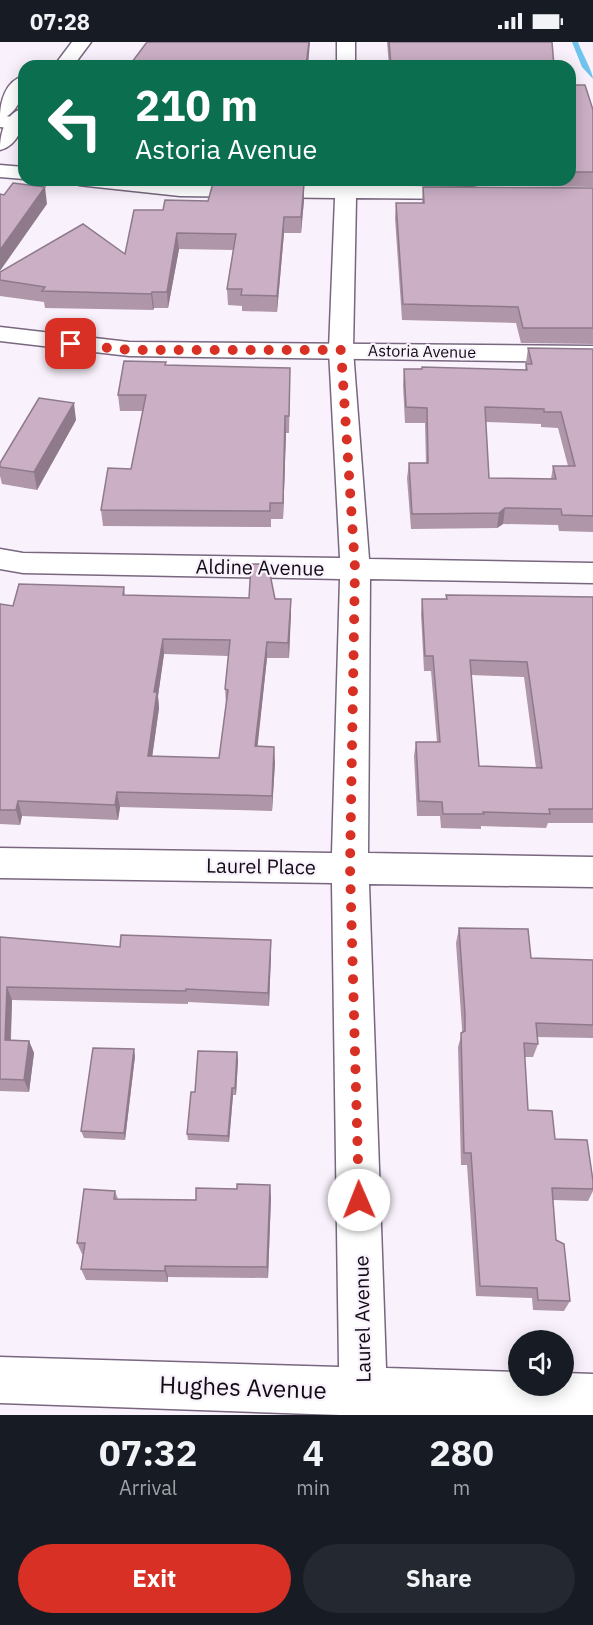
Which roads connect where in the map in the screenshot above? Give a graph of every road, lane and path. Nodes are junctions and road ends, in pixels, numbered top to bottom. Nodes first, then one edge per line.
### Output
1 (82, 42) edge
2 (346, 42) edge
3 (68, 60) edge
4 (346, 60) edge
5 (18, 97) edge
6 (10, 118) edge
7 (0, 144) edge
8 (0, 171) edge
9 (18, 172) edge
10 (143, 186) edge
11 (346, 186) edge
12 (487, 194) edge
13 (0, 334) edge
14 (341, 350) junction
15 (593, 354) edge
16 (0, 559) edge
17 (355, 568) junction
18 (593, 573) edge
19 (0, 863) edge
20 (350, 867) junction
21 (593, 872) edge
22 (0, 1380) edge
23 (593, 1398) edge
24 (364, 1402) edge

1 - 3 street
2 - 4 street
5 - 6 street
6 - 7 street
8 - 9 street
10 - 11 street
11 - 12 street
11 - 14 street, Laurel Avenue
13 - 14 street, Astoria Avenue
14 - 15 street, Astoria Avenue
14 - 17 street, Laurel Avenue
16 - 17 street, Aldine Avenue
17 - 18 street, Aldine Avenue
17 - 20 street, Laurel Avenue
19 - 20 street, Laurel Place
20 - 21 street, Laurel Place
20 - 24 street, Laurel Avenue
22 - 24 street, Hughes Avenue
23 - 24 street, Hughes Avenue

